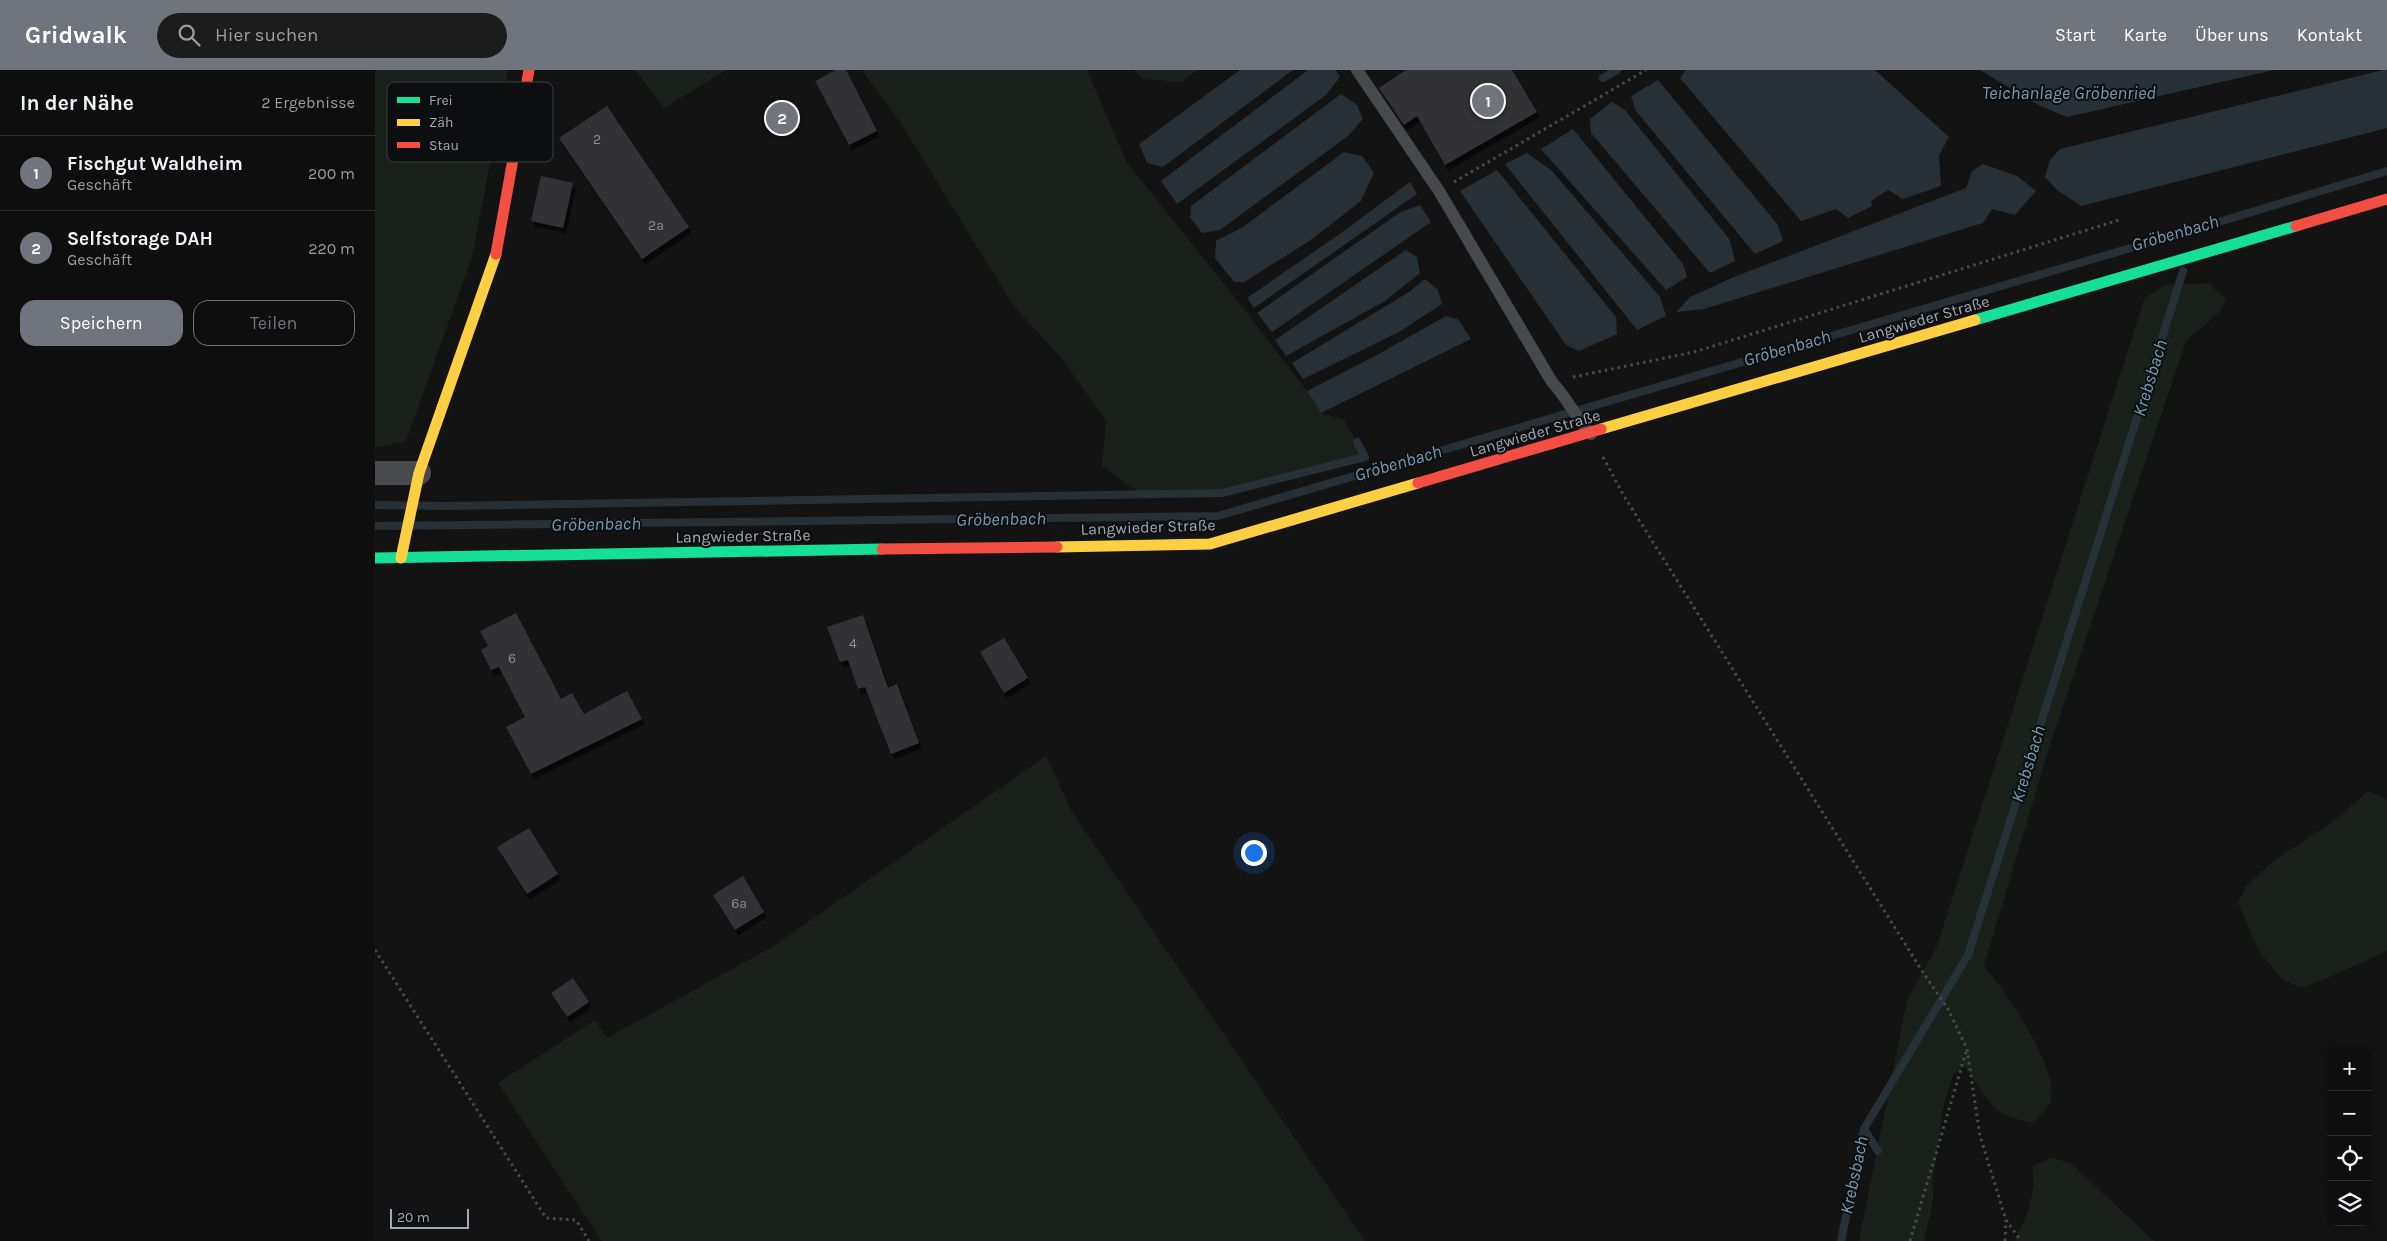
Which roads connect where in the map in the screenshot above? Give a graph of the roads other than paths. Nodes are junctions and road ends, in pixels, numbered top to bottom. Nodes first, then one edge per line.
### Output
1 (1357, 70) edge
2 (512, 162) edge
3 (2387, 199) edge
4 (1591, 434) junction
5 (419, 473) junction
6 (375, 474) edge
7 (375, 558) edge
8 (401, 558) junction

1 - 4 lane
2 - 5 street
3 - 4 street, Langwieder Straße
4 - 8 street, Langwieder Straße
5 - 6 street
5 - 8 street
7 - 8 street, Langwieder Straße

